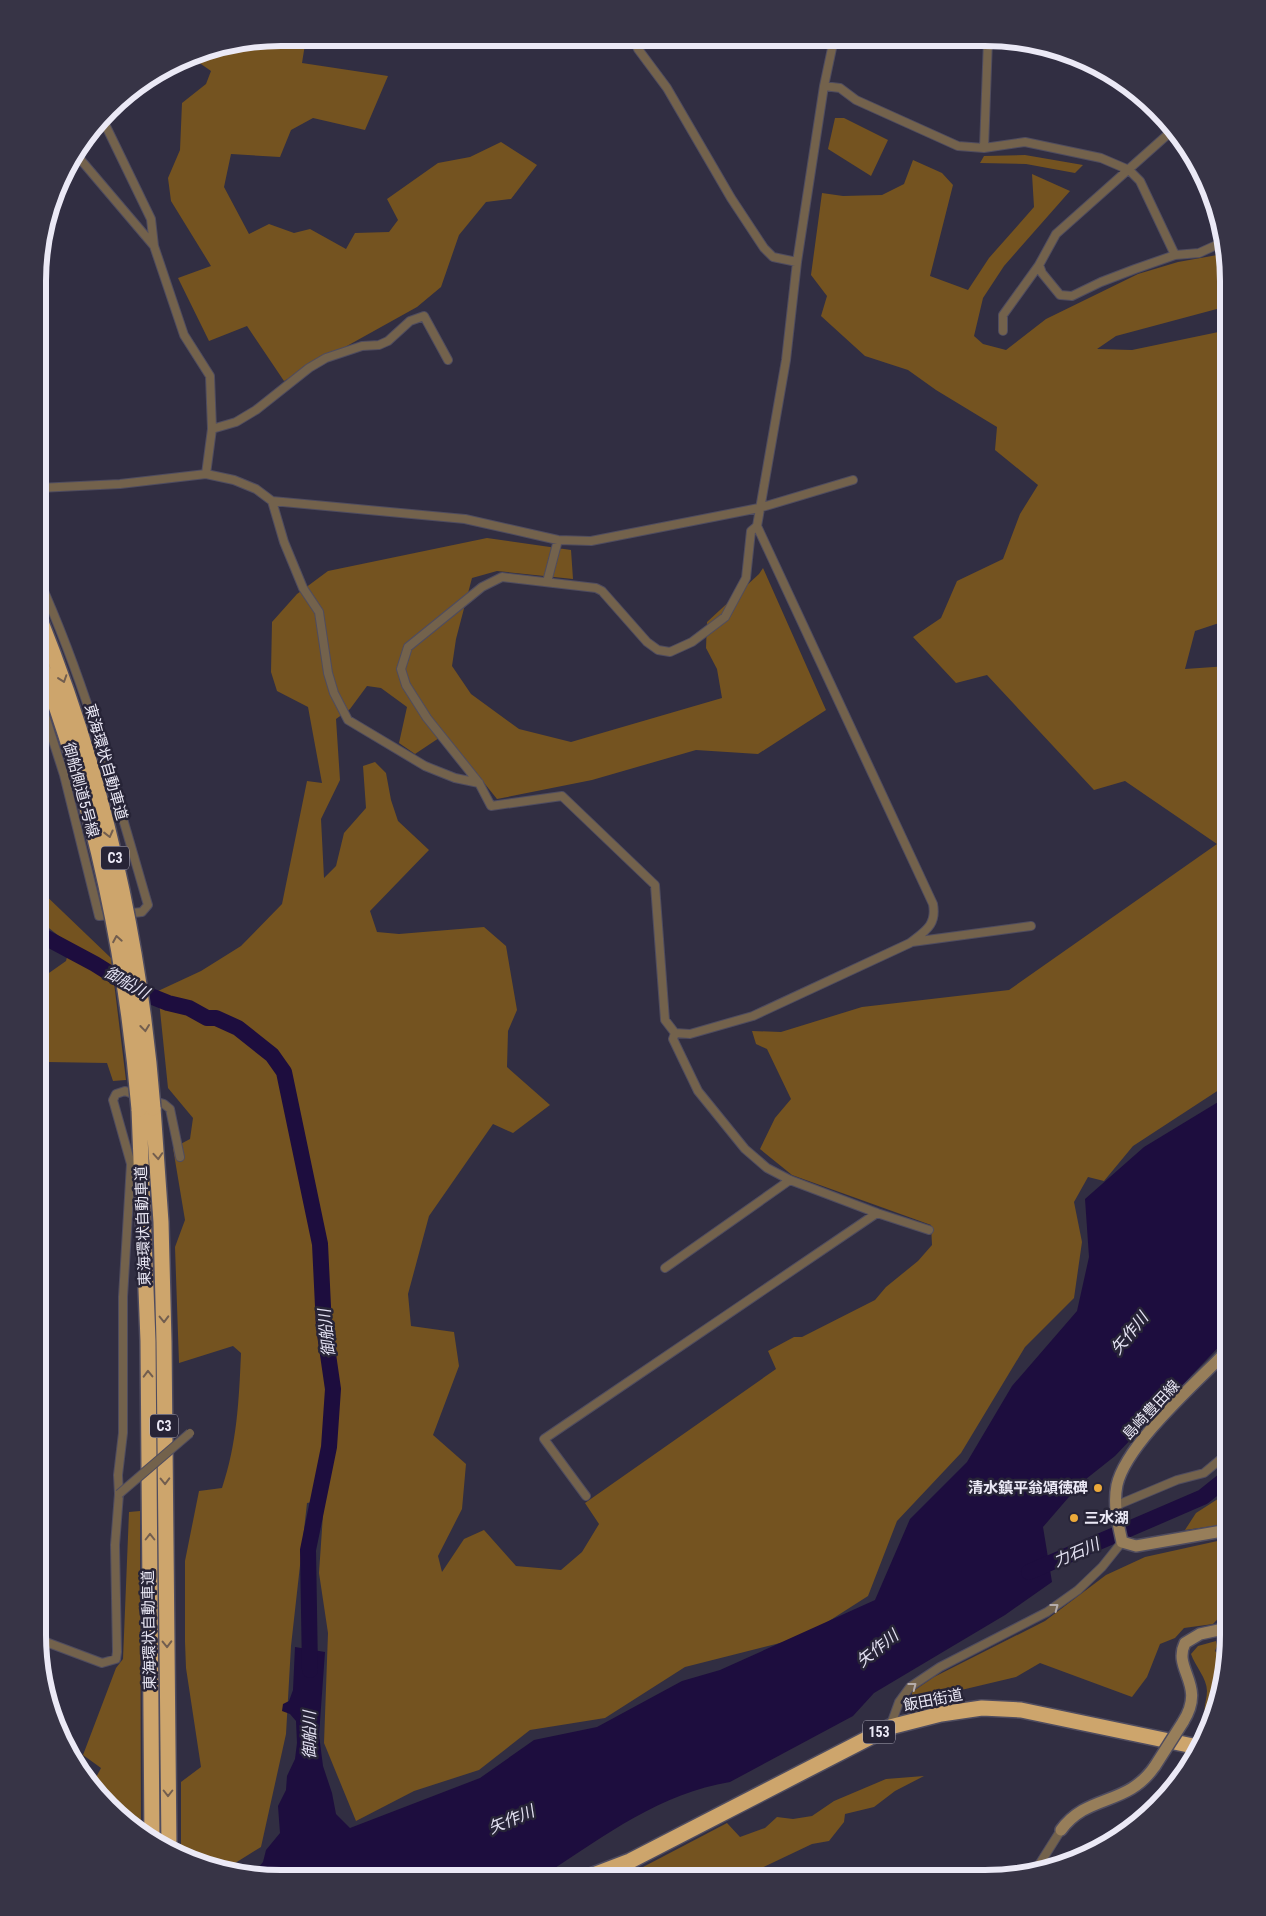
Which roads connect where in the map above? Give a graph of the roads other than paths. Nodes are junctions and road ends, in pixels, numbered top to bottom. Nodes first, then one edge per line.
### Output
1 (637, 46) edge
2 (833, 46) edge
3 (988, 46) edge
4 (824, 86) junction
5 (105, 125) edge
6 (1169, 135) edge
7 (984, 148) junction
8 (81, 160) edge
9 (1129, 170) junction
10 (1217, 245) edge
11 (154, 246) junction
12 (1175, 255) junction
13 (797, 262) junction
14 (1039, 265) junction
15 (1003, 331) dead end
16 (448, 360) dead end
17 (212, 429) junction
18 (206, 474) junction
19 (853, 480) dead end
20 (46, 488) edge
21 (272, 501) junction
22 (759, 508) junction
23 (757, 526) junction
24 (558, 540) junction
25 (547, 582) junction
26 (46, 595) edge
27 (62, 630) junction
28 (46, 631) edge
29 (46, 634) edge
30 (46, 680) edge
31 (46, 719) edge
32 (109, 769) junction
33 (64, 775) junction
34 (479, 783) junction
35 (1031, 926) dead end
36 (910, 943) junction
37 (675, 1033) junction
38 (146, 1108) junction
39 (180, 1157) dead end
40 (790, 1180) junction
41 (877, 1213) junction
42 (929, 1230) dead end
43 (665, 1268) dead end
44 (1220, 1358) edge
45 (190, 1433) dead end
46 (1220, 1460) edge
47 (119, 1494) junction
48 (586, 1496) dead end
49 (1115, 1508) junction
50 (1220, 1531) edge
51 (1122, 1542) junction
52 (1220, 1630) edge
53 (46, 1642) edge
54 (890, 1727) junction
55 (1192, 1746) edge
56 (1061, 1830) joint
57 (152, 1831) edge
58 (169, 1841) edge
59 (1040, 1863) edge
60 (606, 1870) edge

1 - 13 street
2 - 4 street
3 - 7 street
4 - 7 street
4 - 13 street
5 - 11 street
6 - 9 street
7 - 9 street
8 - 11 street
9 - 12 street
9 - 14 street
10 - 12 street
11 - 17 street
12 - 14 street
13 - 22 street
14 - 15 street
16 - 17 street
17 - 18 street
18 - 20 street
18 - 21 street
19 - 22 street
21 - 24 street
21 - 34 street
22 - 23 street
22 - 24 street
23 - 25 street
23 - 36 street
24 - 25 street
25 - 34 street
26 - 27 street, 御船側道5号線
27 - 28 street
27 - 32 street, 御船側道5号線
29 -> 38 highway, 東海環状自動車道 / C3, bridge
38 -> 30 highway, 東海環状自動車道 / C3, bridge
31 - 33 street, 御船側道5号線
32 - 33 street
32 - 33 street, 御船側道5号線
34 - 37 street
35 - 36 street
36 - 37 street
37 - 40 street
57 -> 38 highway, 東海環状自動車道 / C3
38 -> 58 highway, 東海環状自動車道 / C3
39 - 47 street
40 - 41 street
40 - 43 street
41 - 42 street
41 - 48 street
44 - 49 main road, 島崎豊田線
45 - 47 street, bridge
46 - 49 street
47 - 53 street
49 - 51 main road, 島崎豊田線
50 - 51 main road
54 -> 51 street
52 - 56 main road, bridge
54 - 55 highway, 飯田街道 / 153
54 - 60 highway, 飯田街道 / 153
56 - 59 street

